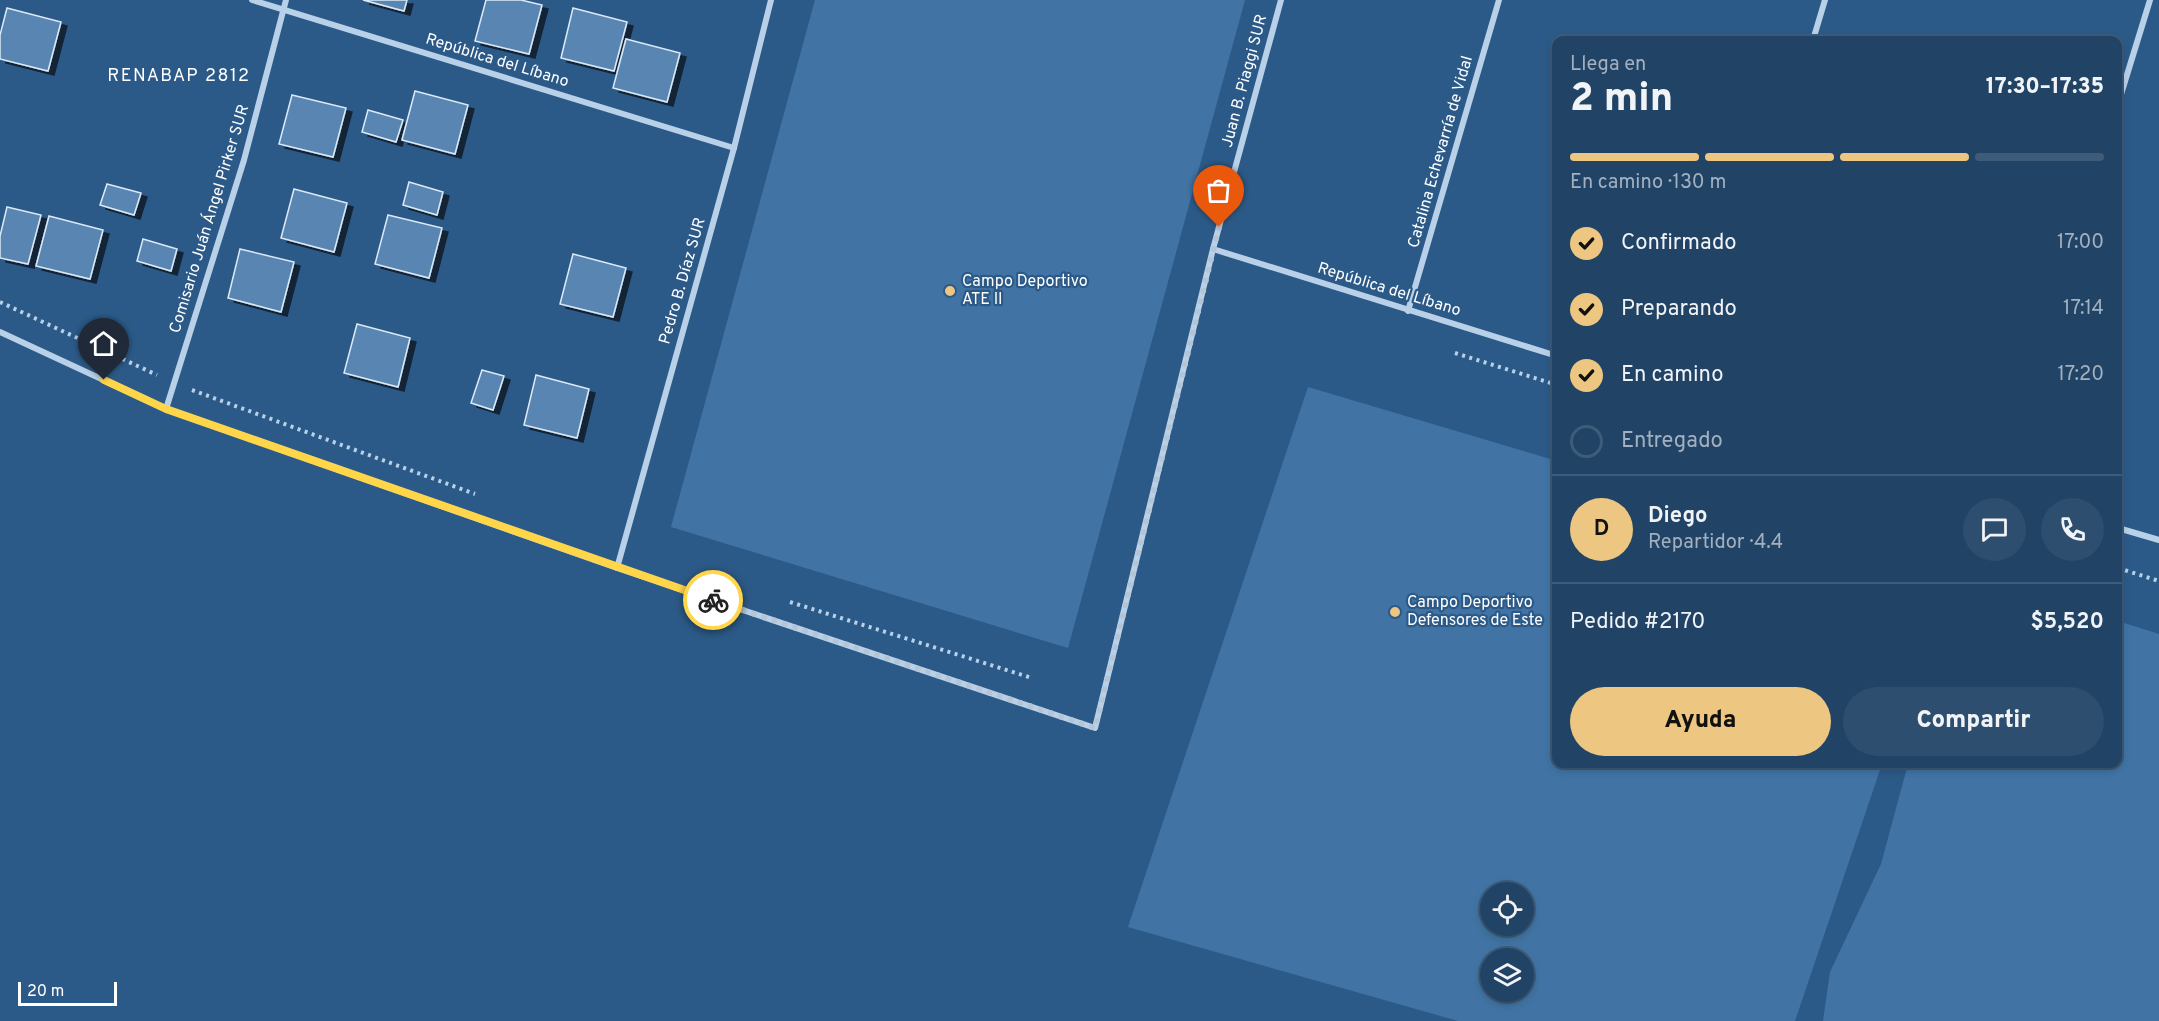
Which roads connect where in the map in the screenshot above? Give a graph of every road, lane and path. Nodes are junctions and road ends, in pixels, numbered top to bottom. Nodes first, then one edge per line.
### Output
1 (252, 0) edge
2 (286, 0) edge
3 (771, 0) edge
4 (1281, 0) edge
5 (1499, 0) edge
6 (1826, 0) edge
7 (2150, 0) edge
8 (283, 10) junction
9 (1814, 36) edge
10 (2122, 91) edge
11 (734, 148) junction
12 (1213, 249) junction
13 (0, 302) edge
14 (1408, 311) junction
15 (0, 332) edge
16 (1455, 353) dead end
17 (1552, 354) edge
18 (174, 382) junction
19 (1552, 383) edge
20 (166, 409) junction
21 (483, 497) dead end
22 (2122, 529) edge
23 (2159, 540) edge
24 (617, 568) junction
25 (2122, 569) edge
26 (2159, 581) edge
27 (788, 601) dead end
28 (1032, 678) dead end

1 - 8 street, República del Líbano
2 - 8 street, Comisario Juán Ángel Pirker SUR
3 - 11 street, Pedro B. Díaz SUR
4 - 12 street, Juan B. Piaggi SUR
5 - 14 street, Catalina Echevarría de Vidal
6 - 9 street
7 - 10 street
8 - 11 street, República del Líbano
8 - 18 street, Comisario Juán Ángel Pirker SUR
11 - 24 street, Pedro B. Díaz SUR
12 - 14 street, República del Líbano
12 - 24 street, Juan B. Piaggi SUR
13 - 18 path
14 - 17 street, República del Líbano
15 - 20 street
16 - 19 path
18 - 20 street, Comisario Juán Ángel Pirker SUR
18 - 21 path
20 - 24 street
22 - 23 street
25 - 26 path
27 - 28 path

